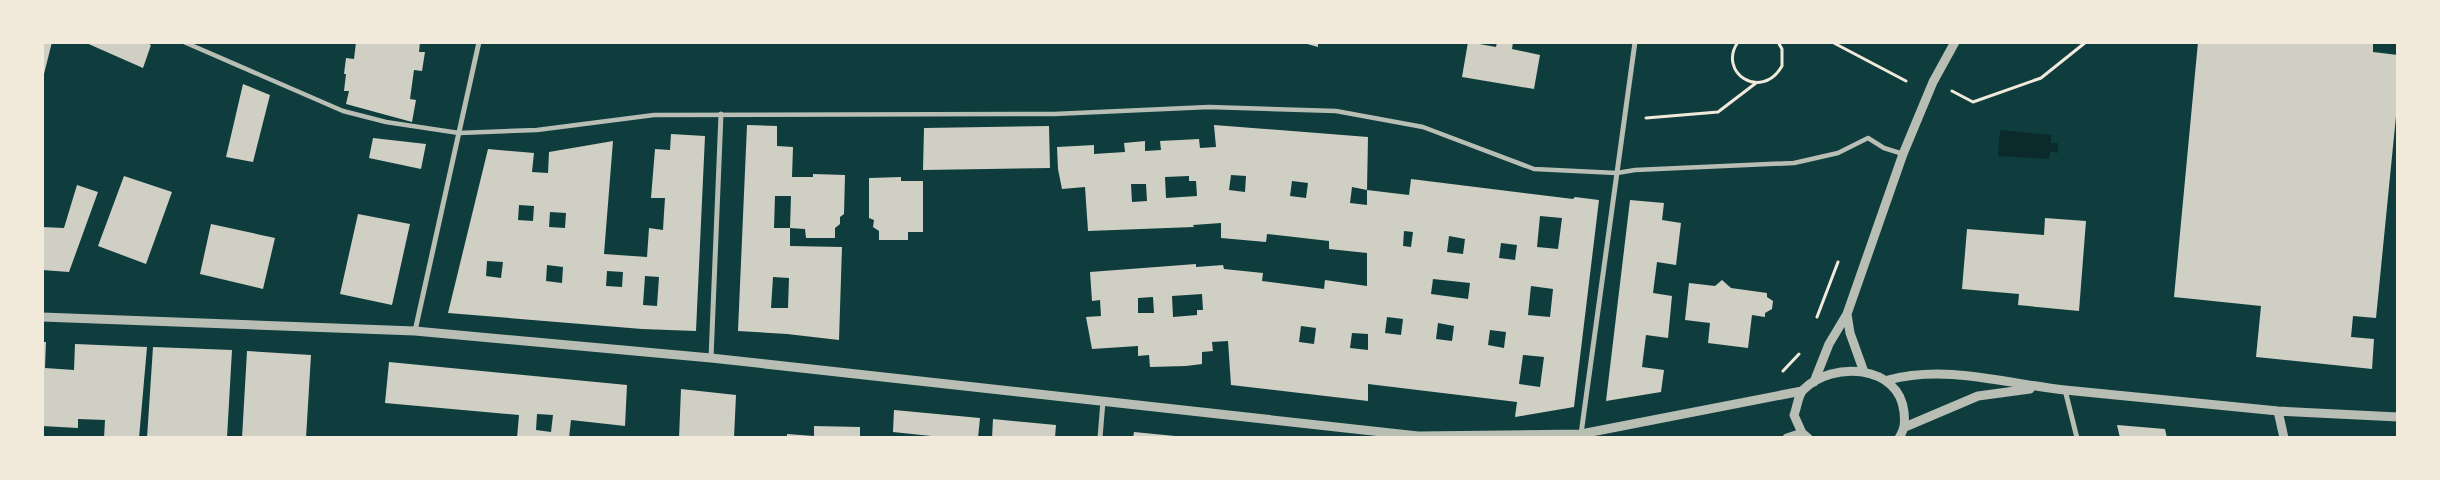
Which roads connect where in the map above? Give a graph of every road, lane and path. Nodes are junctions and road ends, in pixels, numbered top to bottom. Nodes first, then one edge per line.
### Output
1 (184, 42) edge
2 (479, 42) edge
3 (1635, 42) edge
4 (1738, 42) edge
5 (1778, 42) edge
6 (1832, 42) edge
7 (1955, 42) edge
8 (2086, 42) edge
9 (1906, 81) dead end
10 (1933, 82) junction
11 (1756, 83) junction
12 (721, 114) junction
13 (1643, 118) dead end
14 (459, 133) junction
15 (1903, 154) junction
16 (1617, 173) junction
17 (1840, 257) dead end
18 (1847, 314) junction
19 (42, 317) edge
20 (1815, 321) dead end
21 (415, 331) junction
22 (1804, 349) dead end
23 (711, 358) junction
24 (1864, 372) junction
25 (1777, 374) dead end
26 (1888, 380) junction
27 (1814, 382) junction
28 (2038, 388) junction
29 (2065, 390) junction
30 (1802, 391) junction
31 (1103, 400) junction
32 (2278, 411) junction
33 (2398, 417) edge
34 (1906, 428) junction
35 (1581, 434) junction
36 (1805, 435) edge
37 (1100, 438) edge
38 (1787, 438) edge
39 (1899, 438) edge
40 (2077, 438) edge
41 (2284, 438) edge

1 - 14 street
2 - 14 street
3 - 16 street
4 - 11 path
5 - 11 path
6 - 9 path
7 - 10 street
8 - 10 path
10 - 15 street
11 - 13 path
12 - 14 street
12 - 16 street
12 - 23 street
14 - 21 street
15 - 16 street
15 - 18 street
16 - 35 street
17 - 20 path
18 - 24 street
18 - 27 street
19 - 21 street
21 - 23 street
22 - 25 path
23 - 31 street
24 - 26 street
24 - 27 street
26 - 28 street
26 - 34 street
27 - 30 street
28 - 29 street
28 - 34 street
29 - 32 street
29 - 40 street
30 - 35 street
30 - 36 street
31 - 35 street
31 - 37 street
32 - 33 street
32 - 41 street
34 - 39 street
36 - 38 street

